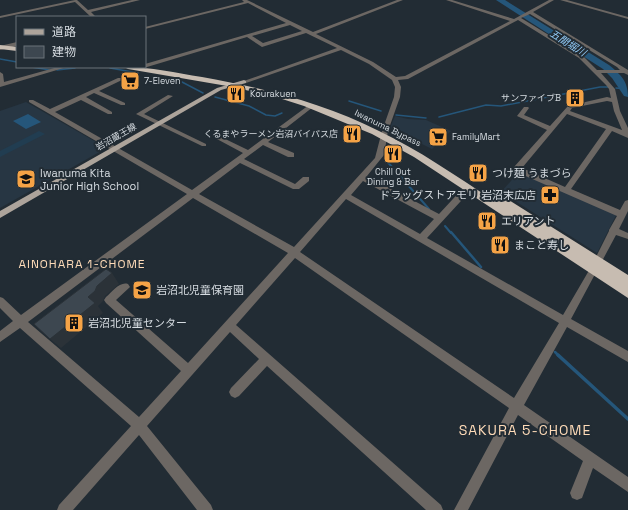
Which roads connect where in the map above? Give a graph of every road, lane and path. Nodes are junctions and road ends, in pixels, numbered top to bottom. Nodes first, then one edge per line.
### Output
1 (138, 0) edge
2 (256, 0) edge
3 (401, 0) edge
4 (448, 0) edge
5 (552, 0) edge
6 (562, 0) edge
7 (247, 1) edge
8 (88, 11) junction
9 (530, 12) junction
10 (93, 16) edge
11 (0, 17) edge
12 (627, 17) edge
13 (516, 19) junction
14 (290, 23) junction
15 (146, 28) edge
16 (307, 31) junction
17 (312, 34) junction
18 (249, 36) junction
19 (288, 37) junction
20 (295, 42) dead end
21 (1, 46) edge
22 (16, 46) edge
23 (342, 48) junction
24 (146, 66) edge
25 (146, 66) edge
26 (60, 68) edge
27 (134, 68) edge
28 (597, 72) junction
29 (626, 72) edge
30 (0, 74) edge
31 (120, 79) dead end
32 (395, 79) junction
33 (244, 82) junction
34 (1, 85) edge
35 (233, 85) junction
36 (94, 91) junction
37 (170, 96) dead end
38 (81, 98) junction
39 (31, 100) dead end
40 (614, 100) junction
41 (123, 104) dead end
42 (311, 106) junction
43 (526, 108) dead end
44 (50, 112) junction
45 (567, 112) junction
46 (110, 113) dead end
47 (159, 124) junction
48 (551, 128) junction
49 (610, 128) junction
50 (385, 134) junction
51 (627, 135) edge
52 (217, 137) dead end
53 (263, 142) junction
54 (204, 145) dead end
55 (115, 149) junction
56 (250, 153) junction
57 (291, 155) dead end
58 (240, 160) junction
59 (362, 177) junction
60 (306, 179) dead end
61 (468, 188) junction
62 (567, 190) junction
63 (194, 194) junction
64 (345, 195) junction
65 (628, 203) edge
66 (621, 214) junction
67 (0, 215) edge
68 (440, 218) junction
69 (613, 230) junction
70 (628, 236) edge
71 (421, 238) junction
72 (294, 252) junction
73 (595, 266) junction
74 (628, 282) edge
75 (125, 287) dead end
76 (628, 293) edge
77 (0, 301) edge
78 (564, 320) junction
79 (21, 322) junction
80 (229, 325) junction
81 (0, 337) edge
82 (628, 357) edge
83 (267, 359) junction
84 (188, 370) junction
85 (235, 392) dead end
86 (516, 407) junction
87 (139, 425) junction
88 (590, 459) junction
89 (628, 485) edge
90 (577, 493) dead end
91 (64, 510) edge
92 (206, 510) edge
93 (436, 510) edge
94 (461, 510) edge

1 - 8 street
2 - 7 street
3 - 17 street
4 - 13 street
5 - 9 street
6 - 12 street
7 - 14 street
7 - 15 street
8 - 10 street
8 - 11 street
9 - 13 street
9 - 29 street
13 - 28 street
13 - 32 street
14 - 16 street
14 - 18 street
16 - 17 street
16 - 19 street
17 - 23 street
18 - 19 street
18 - 24 street
19 - 20 street
21 - 22 highway
23 - 32 street
23 - 33 street
25 - 33 highway, Iwanuma Bypass
26 - 34 street
27 - 35 highway, Iwanuma Bypass
28 - 29 street
28 - 40 street
30 - 34 street
31 - 36 street
32 - 50 street
33 - 35 main road, 岩沼蔵王線
33 - 50 highway, Iwanuma Bypass
35 - 42 highway, Iwanuma Bypass
35 - 47 main road, 岩沼蔵王線
36 - 38 street
36 - 41 street
37 - 47 street
38 - 44 street
38 - 46 street
39 - 44 street
40 - 45 street
40 - 51 street
42 - 50 highway, Iwanuma Bypass
42 - 53 street
43 - 48 street
44 - 55 street
45 - 48 street
45 - 49 street
47 - 54 street
47 - 55 main road, 岩沼蔵王線
48 - 62 street
49 - 51 street
49 - 62 street
50 - 59 street
50 - 61 highway, Iwanuma Bypass
50 - 73 highway, Iwanuma Bypass
52 - 56 street
53 - 56 street
53 - 57 street
55 - 63 street
55 - 67 main road, 岩沼蔵王線
56 - 58 street
58 - 60 street
58 - 63 street
59 - 64 street
59 - 68 street
61 - 68 street
61 - 73 highway, Iwanuma Bypass
62 - 66 street
63 - 72 street
63 - 79 street
64 - 71 street
64 - 72 street
65 - 66 street
66 - 69 street
68 - 71 street
69 - 70 street
69 - 73 street
71 - 78 street
72 - 80 street
72 - 86 street
73 - 74 highway, Iwanuma Bypass
73 - 76 highway, Iwanuma Bypass
73 - 78 street
75 - 84 street
77 - 79 street
78 - 82 street
78 - 86 street
79 - 81 street
79 - 87 street
80 - 83 street
80 - 84 street
83 - 85 street
83 - 93 street
84 - 87 street
86 - 88 street
86 - 94 street
87 - 91 street
87 - 92 street
88 - 89 street
88 - 90 street

